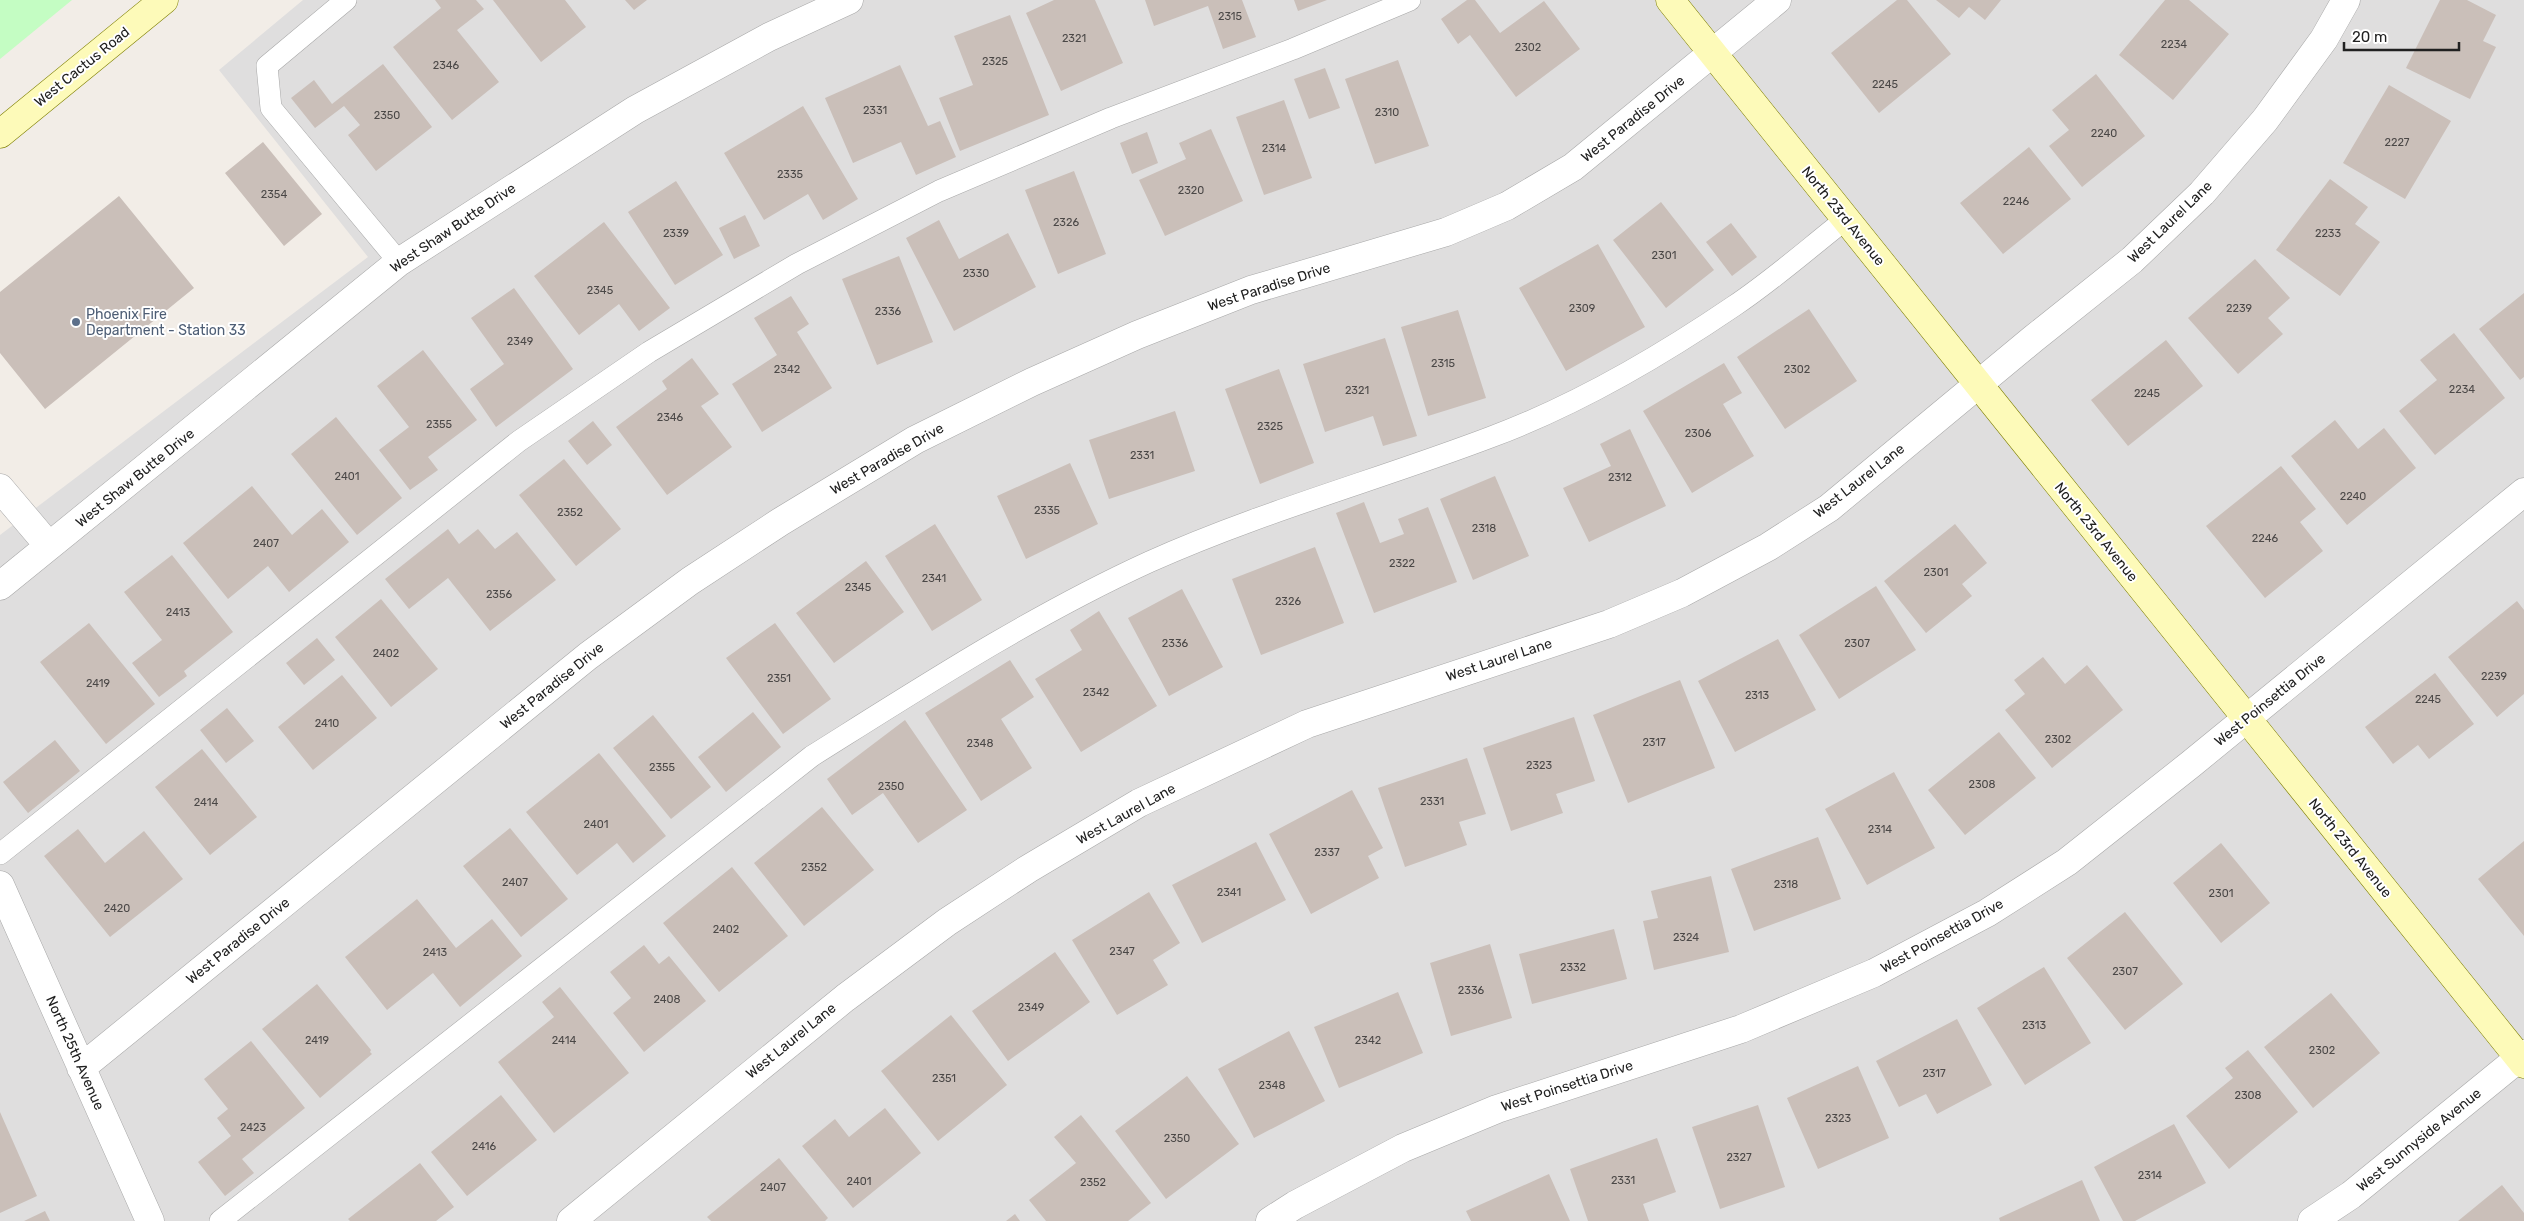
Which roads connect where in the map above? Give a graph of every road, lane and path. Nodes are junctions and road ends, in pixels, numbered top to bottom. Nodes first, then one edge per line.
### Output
1 (164, 0) edge
2 (346, 0) edge
3 (849, 0) edge
4 (1410, 0) edge
5 (1670, 0) edge
6 (1777, 0) edge
7 (2346, 0) edge
8 (1712, 53) junction
9 (0, 134) edge
10 (1846, 220) junction
11 (399, 262) junction
12 (1977, 384) junction
13 (0, 488) edge
14 (2524, 492) edge
15 (49, 546) junction
16 (0, 586) edge
17 (2246, 719) junction
18 (0, 854) edge
19 (0, 885) edge
20 (2522, 1058) edge
21 (81, 1068) junction
22 (150, 1221) edge
23 (220, 1221) edge
24 (571, 1221) edge
25 (1270, 1221) edge
26 (2312, 1221) edge

1 - 9 street, West Cactus Road
2 - 11 lane
3 - 11 street, West Shaw Butte Drive
4 - 18 lane
5 - 8 street, North 23rd Avenue
6 - 8 street, West Paradise Drive
7 - 12 street, West Laurel Lane
8 - 10 street, North 23rd Avenue
8 - 21 street, West Paradise Drive
10 - 12 street, North 23rd Avenue
10 - 23 lane
11 - 15 street, West Shaw Butte Drive
12 - 17 street, North 23rd Avenue
12 - 24 street, West Laurel Lane
13 - 15 street
14 - 17 street, West Poinsettia Drive
15 - 16 street, West Shaw Butte Drive
17 - 20 street, North 23rd Avenue
17 - 25 street, West Poinsettia Drive
19 - 21 street, North 25th Avenue
20 - 26 street, West Sunnyside Avenue
21 - 22 street, North 25th Avenue

